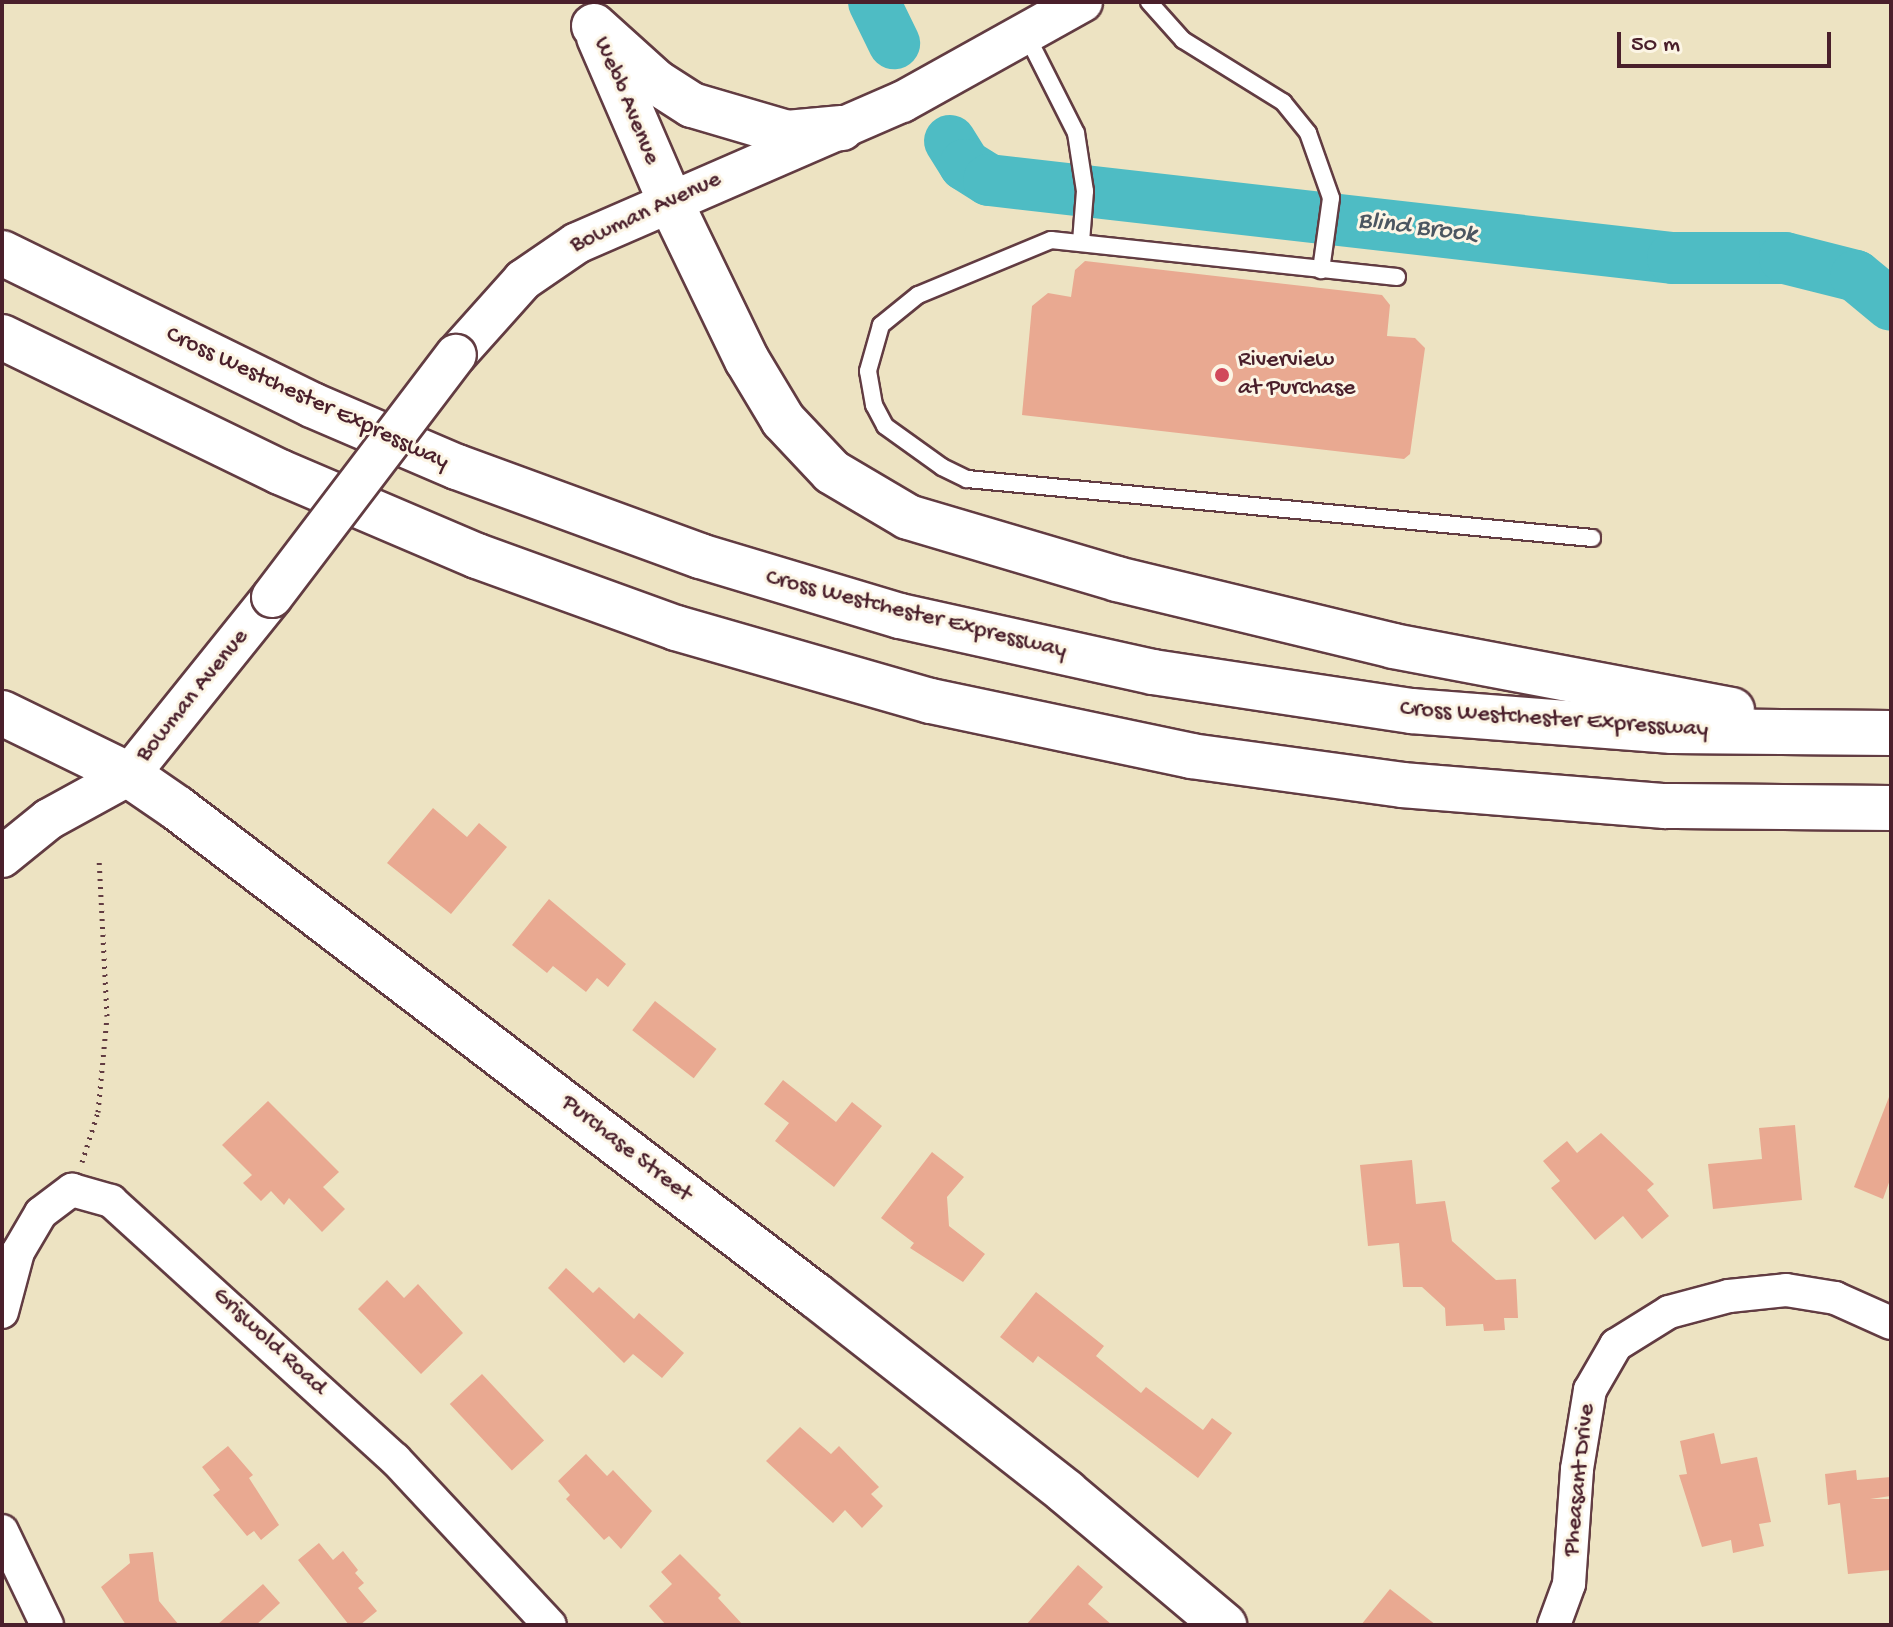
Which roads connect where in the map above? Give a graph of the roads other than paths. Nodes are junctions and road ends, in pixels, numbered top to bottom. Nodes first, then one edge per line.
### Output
1 (1082, 2) edge
2 (1149, 2) edge
3 (588, 14) edge
4 (1026, 34) junction
5 (842, 128) junction
6 (669, 199) junction
7 (1081, 242) junction
8 (2, 253) edge
9 (1321, 270) junction
10 (1397, 277) dead end
11 (2, 337) edge
12 (1592, 538) dead end
13 (2, 713) edge
14 (1886, 734) edge
15 (129, 775) junction
16 (1891, 808) edge
17 (2, 857) edge
18 (2, 1312) edge
19 (1891, 1323) edge
20 (2, 1531) edge
21 (47, 1625) edge
22 (550, 1625) edge
23 (1224, 1625) edge
24 (1554, 1625) edge

1 - 4 street, Bowman Avenue
2 - 9 lane
3 - 5 main road
3 - 6 main road, Webb Avenue
4 - 5 street, Bowman Avenue
4 - 7 lane
5 - 6 street, Bowman Avenue
6 - 14 main road, Webb Avenue
6 - 15 street, Bowman Avenue, bridge
7 - 9 lane
7 - 12 lane
8 - 14 main road, Cross Westchester Expressway
9 - 10 lane
11 - 16 main road
13 - 15 main road, Purchase Street
15 - 17 street
15 - 23 main road, Purchase Street
18 - 22 street, Griswold Road
19 - 24 street, Pheasant Drive
20 - 21 street

